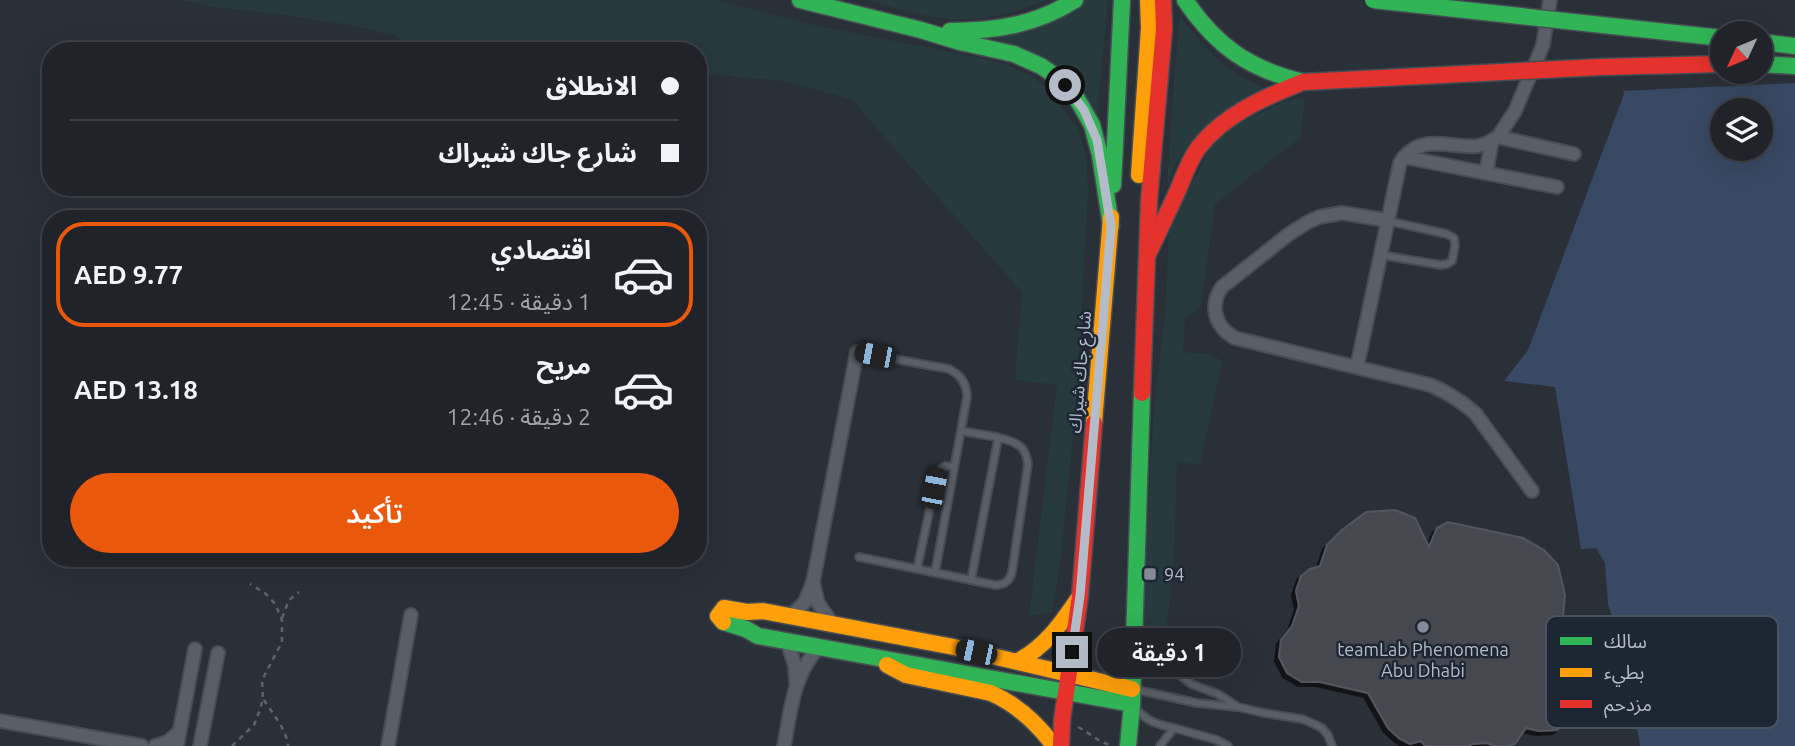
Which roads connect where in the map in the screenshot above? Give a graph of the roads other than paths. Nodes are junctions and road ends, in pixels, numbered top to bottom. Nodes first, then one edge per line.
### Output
1 (800, 0) edge
2 (1076, 0) edge
3 (1122, 0) edge
4 (1148, 0) edge
5 (1163, 0) edge
6 (1185, 0) edge
7 (1373, 0) edge
8 (1550, 0) edge
9 (921, 30) junction
10 (1710, 37) edge
11 (1773, 43) edge
12 (1795, 46) edge
13 (1710, 64) edge
14 (1773, 65) edge
15 (1795, 66) edge
16 (1303, 82) junction
17 (1495, 139) junction
18 (1574, 154) dead end
19 (1404, 157) junction
20 (1486, 173) junction
21 (1557, 187) dead end
22 (1149, 201) junction
23 (1386, 220) junction
24 (1111, 226) junction
25 (1148, 254) junction
26 (1380, 255) junction
27 (857, 352) joint
28 (1357, 367) junction
29 (961, 431) junction
30 (998, 439) junction
31 (954, 467) junction
32 (1532, 491) dead end
33 (859, 557) dead end
34 (917, 569) junction
35 (935, 573) junction
36 (971, 580) junction
37 (813, 582) junction
38 (1080, 596) junction
39 (411, 615) dead end
40 (790, 617) junction
41 (833, 625) junction
42 (1133, 637) junction
43 (787, 640) junction
44 (819, 647) junction
45 (195, 649) dead end
46 (218, 653) dead end
47 (879, 657) junction
48 (1018, 661) junction
49 (1069, 673) junction
50 (796, 683) junction
51 (1066, 692) junction
52 (1132, 696) junction
53 (1238, 707) junction
54 (0, 721) edge
55 (1174, 728) junction
56 (179, 732) junction
57 (201, 745) edge
58 (142, 746) edge
59 (155, 746) edge
60 (177, 746) edge
61 (388, 746) edge
62 (784, 746) edge
63 (1054, 746) edge
64 (1061, 746) edge
65 (1128, 746) edge
66 (1160, 746) edge
67 (1228, 746) edge
68 (1332, 746) edge

1 - 9 main road
2 - 9 main road
3 - 24 main road, شارع جاك شيراك
4 - 22 main road
5 - 22 main road
6 - 16 main road
7 - 10 main road, bridge
8 - 17 street
9 - 24 main road
11 - 12 main road
13 - 16 main road, bridge
14 - 15 main road
16 - 25 main road
17 - 18 street
17 - 19 street
17 - 20 street
19 - 20 street
19 - 23 street
20 - 21 street
22 - 25 main road
23 - 26 street
23 - 26 lane
23 - 28 street
24 - 38 main road, شارع جاك شيراك
25 - 42 main road
26 - 28 street
27 - 29 lane
27 - 37 street
28 - 32 street
29 - 30 lane
29 - 31 lane
30 - 36 lane
30 - 36 lane
31 - 34 lane
31 - 35 lane
33 - 34 lane
34 - 35 lane
35 - 36 lane
37 - 40 street
37 - 41 street
38 - 48 main road
38 - 49 main road, شارع جاك شيراك
39 - 61 street
40 - 41 main road
40 - 43 main road
41 - 48 main road
42 - 52 main road
42 - 53 lane
43 - 44 main road
43 - 50 street
44 - 47 main road
44 - 50 street
45 - 56 street
46 - 57 street
47 - 51 main road
47 - 63 main road
48 - 49 main road
49 - 51 main road, شارع جاك شيراك
49 - 52 main road
50 - 62 street
51 - 52 main road
51 - 64 main road, شارع جاك شيراك
52 - 53 lane
52 - 55 lane
52 - 65 main road
53 - 68 lane
54 - 58 street
55 - 66 lane
55 - 67 lane
56 - 59 street
56 - 60 street

